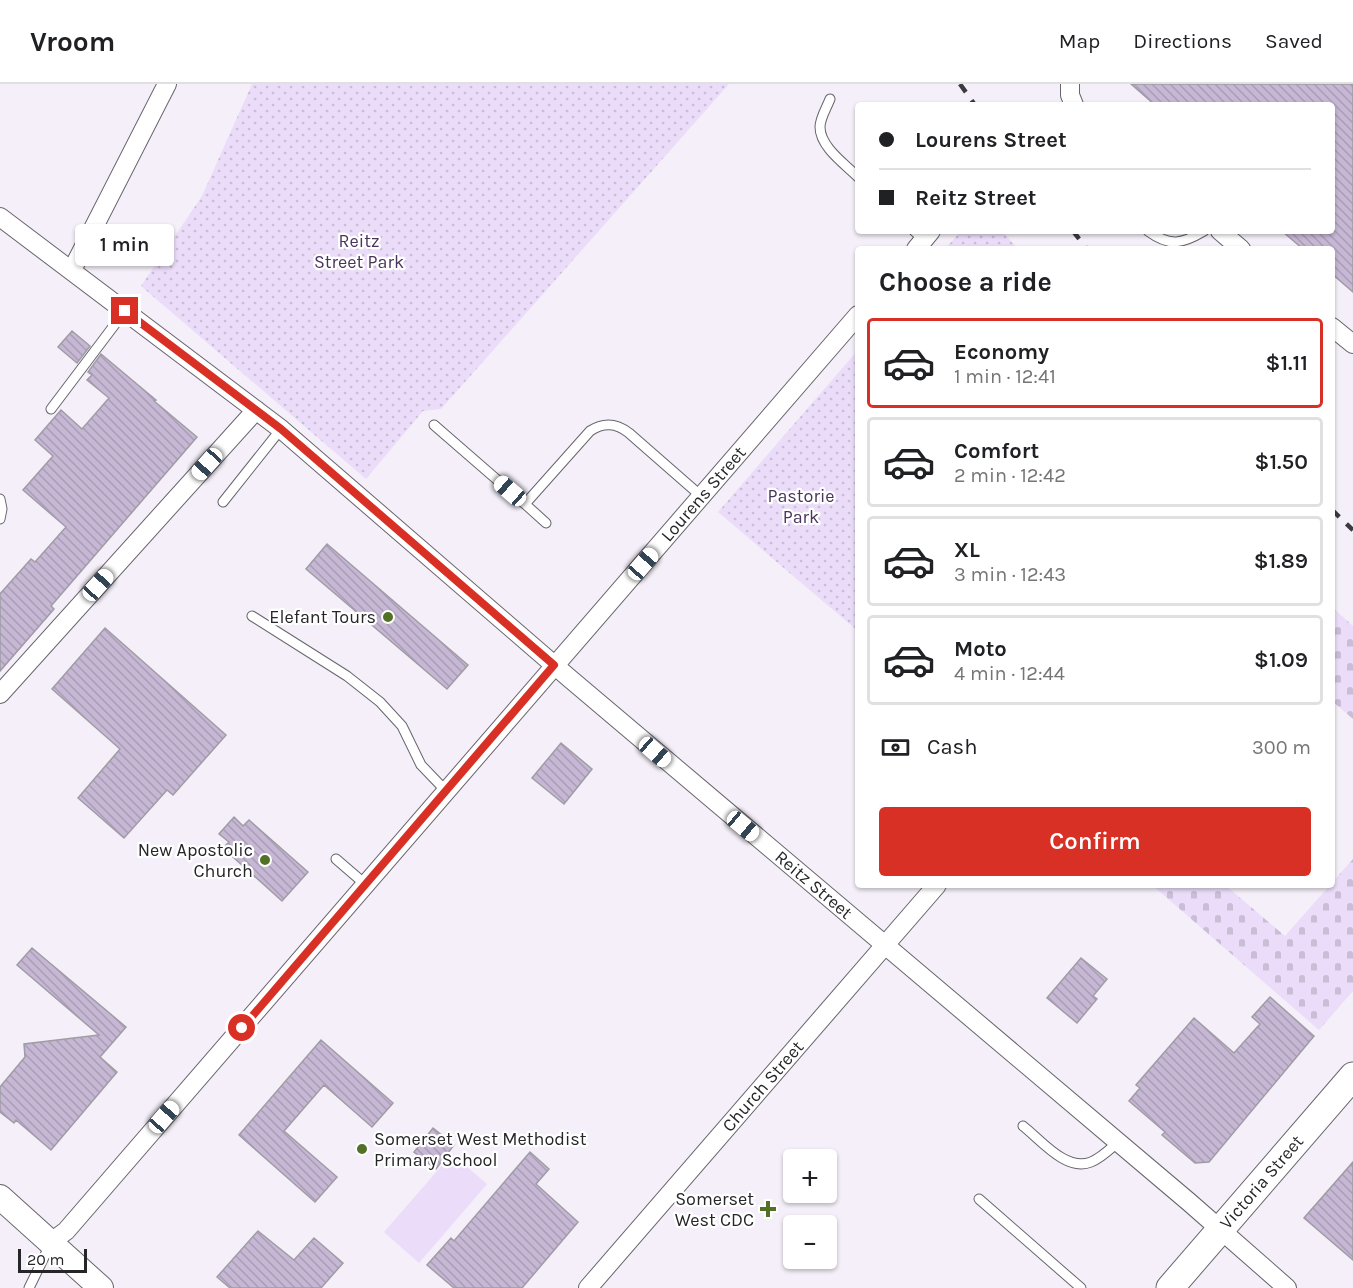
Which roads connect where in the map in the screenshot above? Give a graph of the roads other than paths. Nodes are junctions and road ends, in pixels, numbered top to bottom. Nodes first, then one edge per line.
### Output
1 (167, 84) edge
2 (830, 99) dead end
3 (855, 174) edge
4 (0, 217) edge
5 (1154, 234) edge
6 (1199, 234) edge
7 (1224, 234) edge
8 (1238, 246) edge
9 (72, 270) junction
10 (125, 311) junction
11 (855, 318) edge
12 (1335, 329) edge
13 (1353, 344) edge
14 (51, 409) dead end
15 (256, 411) junction
16 (434, 425) dead end
17 (281, 429) junction
18 (701, 496) junction
19 (0, 499) edge
20 (223, 502) dead end
21 (525, 504) junction
22 (0, 519) edge
23 (546, 523) dead end
24 (252, 616) dead end
25 (554, 665) junction
26 (1, 690) edge
27 (446, 791) junction
28 (336, 859) dead end
29 (365, 884) junction
30 (934, 888) edge
31 (883, 946) junction
32 (1353, 1076) edge
33 (1023, 1126) dead end
34 (1117, 1143) junction
35 (0, 1197) edge
36 (979, 1199) dead end
37 (1220, 1231) junction
38 (51, 1242) junction
39 (29, 1288) edge
40 (101, 1288) edge
41 (588, 1288) edge
42 (1081, 1288) edge
43 (1170, 1288) edge
44 (1287, 1288) edge

1 - 9 street
2 - 3 lane
4 - 9 street, Reitz Street
5 - 6 lane
7 - 8 street
9 - 10 street, Reitz Street
10 - 14 lane
10 - 15 street, Reitz Street
11 - 18 street, Lourens Street
12 - 13 street
15 - 17 street, Reitz Street
15 - 26 street
16 - 21 lane
17 - 20 lane
17 - 25 street, Reitz Street
18 - 21 lane
18 - 25 street, Lourens Street
19 - 22 lane
21 - 23 lane
24 - 27 lane
25 - 27 street, Lourens Street
25 - 31 street, Reitz Street
27 - 29 street, Lourens Street
28 - 29 lane
29 - 38 street, Lourens Street
30 - 31 street, Church Street
31 - 34 street, Reitz Street
31 - 41 street, Church Street
32 - 37 main road, Victoria Street
33 - 34 lane
34 - 37 street, Reitz Street
35 - 38 street
36 - 42 lane
37 - 43 main road, Victoria Street
37 - 44 street, Reitz Street
38 - 39 lane
38 - 40 street

